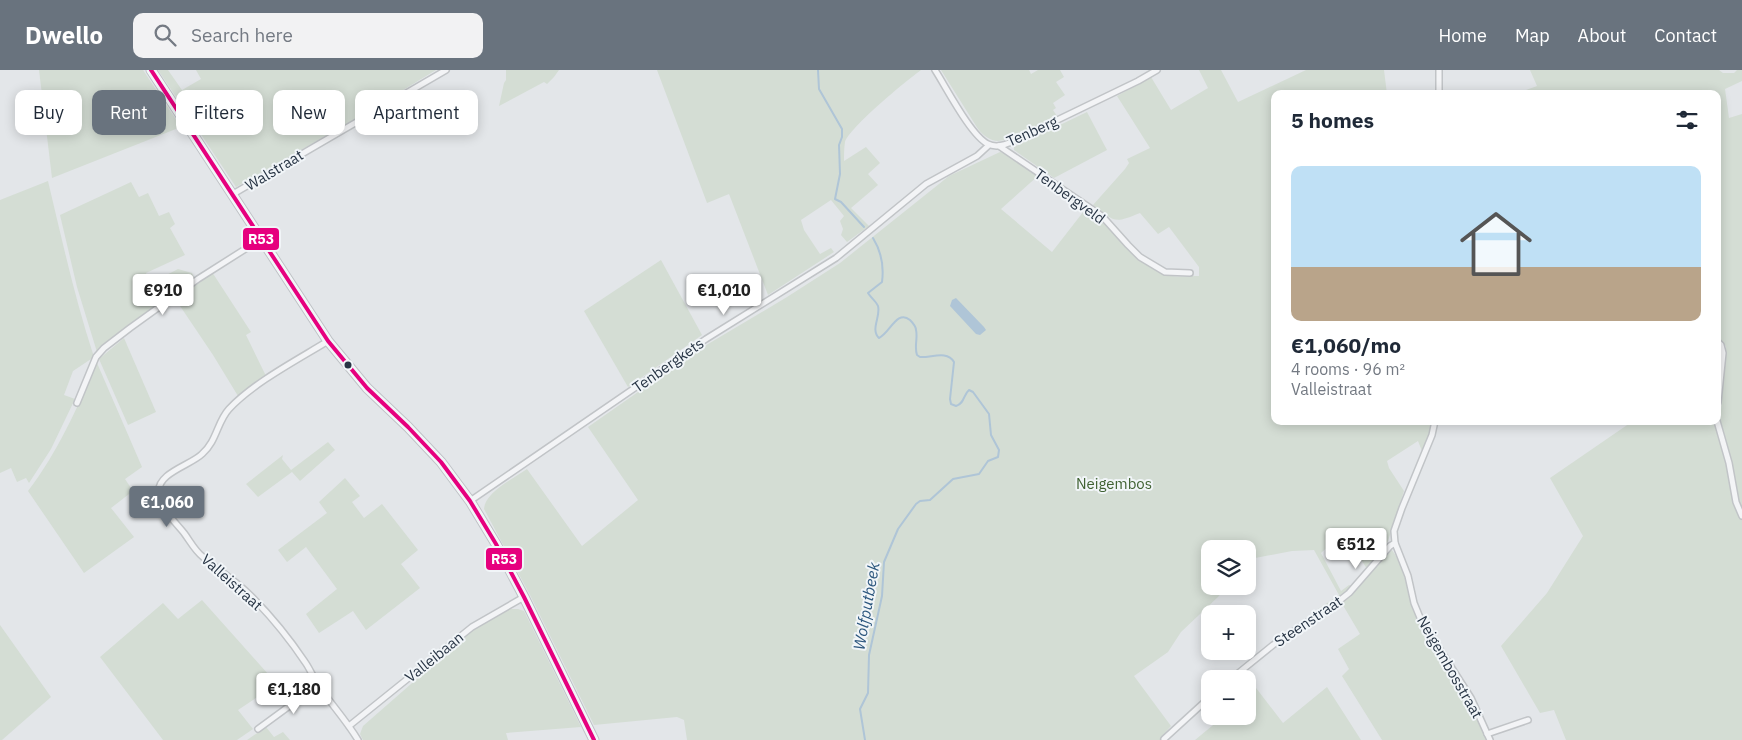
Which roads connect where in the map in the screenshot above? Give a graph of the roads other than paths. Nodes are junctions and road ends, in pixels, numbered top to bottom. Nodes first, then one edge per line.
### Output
1 (151, 70) edge
2 (446, 70) edge
3 (935, 70) edge
4 (1157, 70) edge
5 (1439, 70) edge
6 (1439, 90) edge
7 (989, 145) junction
8 (999, 146) junction
9 (233, 194) junction
10 (261, 239) junction
11 (1190, 274) dead end
12 (328, 341) junction
13 (1721, 345) edge
14 (1721, 373) edge
15 (77, 403) dead end
16 (1434, 425) edge
17 (1718, 425) edge
18 (470, 501) junction
19 (1742, 516) edge
20 (1395, 543) junction
21 (524, 597) junction
22 (1242, 670) edge
23 (318, 685) junction
24 (1201, 704) edge
25 (1528, 720) dead end
26 (349, 726) junction
27 (258, 729) dead end
28 (1487, 734) junction
29 (1164, 739) edge
30 (358, 740) edge
31 (594, 740) edge
32 (1490, 740) edge

1 - 9 main road
2 - 9 street, Walstraat
3 - 7 street, Tenberg
4 - 8 street, Tenberg
5 - 6 street
7 - 8 street, Tenberg
7 - 18 street, Tenbergkets
8 - 11 street, Tenbergveld
9 - 10 main road
10 - 12 main road
10 - 15 street
12 - 18 main road
12 - 23 street, Valleistraat
13 - 14 street
16 - 20 street
17 - 19 street
18 - 21 main road
20 - 22 street, Steenstraat
20 - 28 street, Neigembosstraat
21 - 26 street, Valleibaan
21 - 31 main road
23 - 26 street, Valleistraat
23 - 27 street
24 - 29 street
25 - 28 street, Neigembosstraat
26 - 30 street, Valleistraat
28 - 32 street, Neigembosstraat

